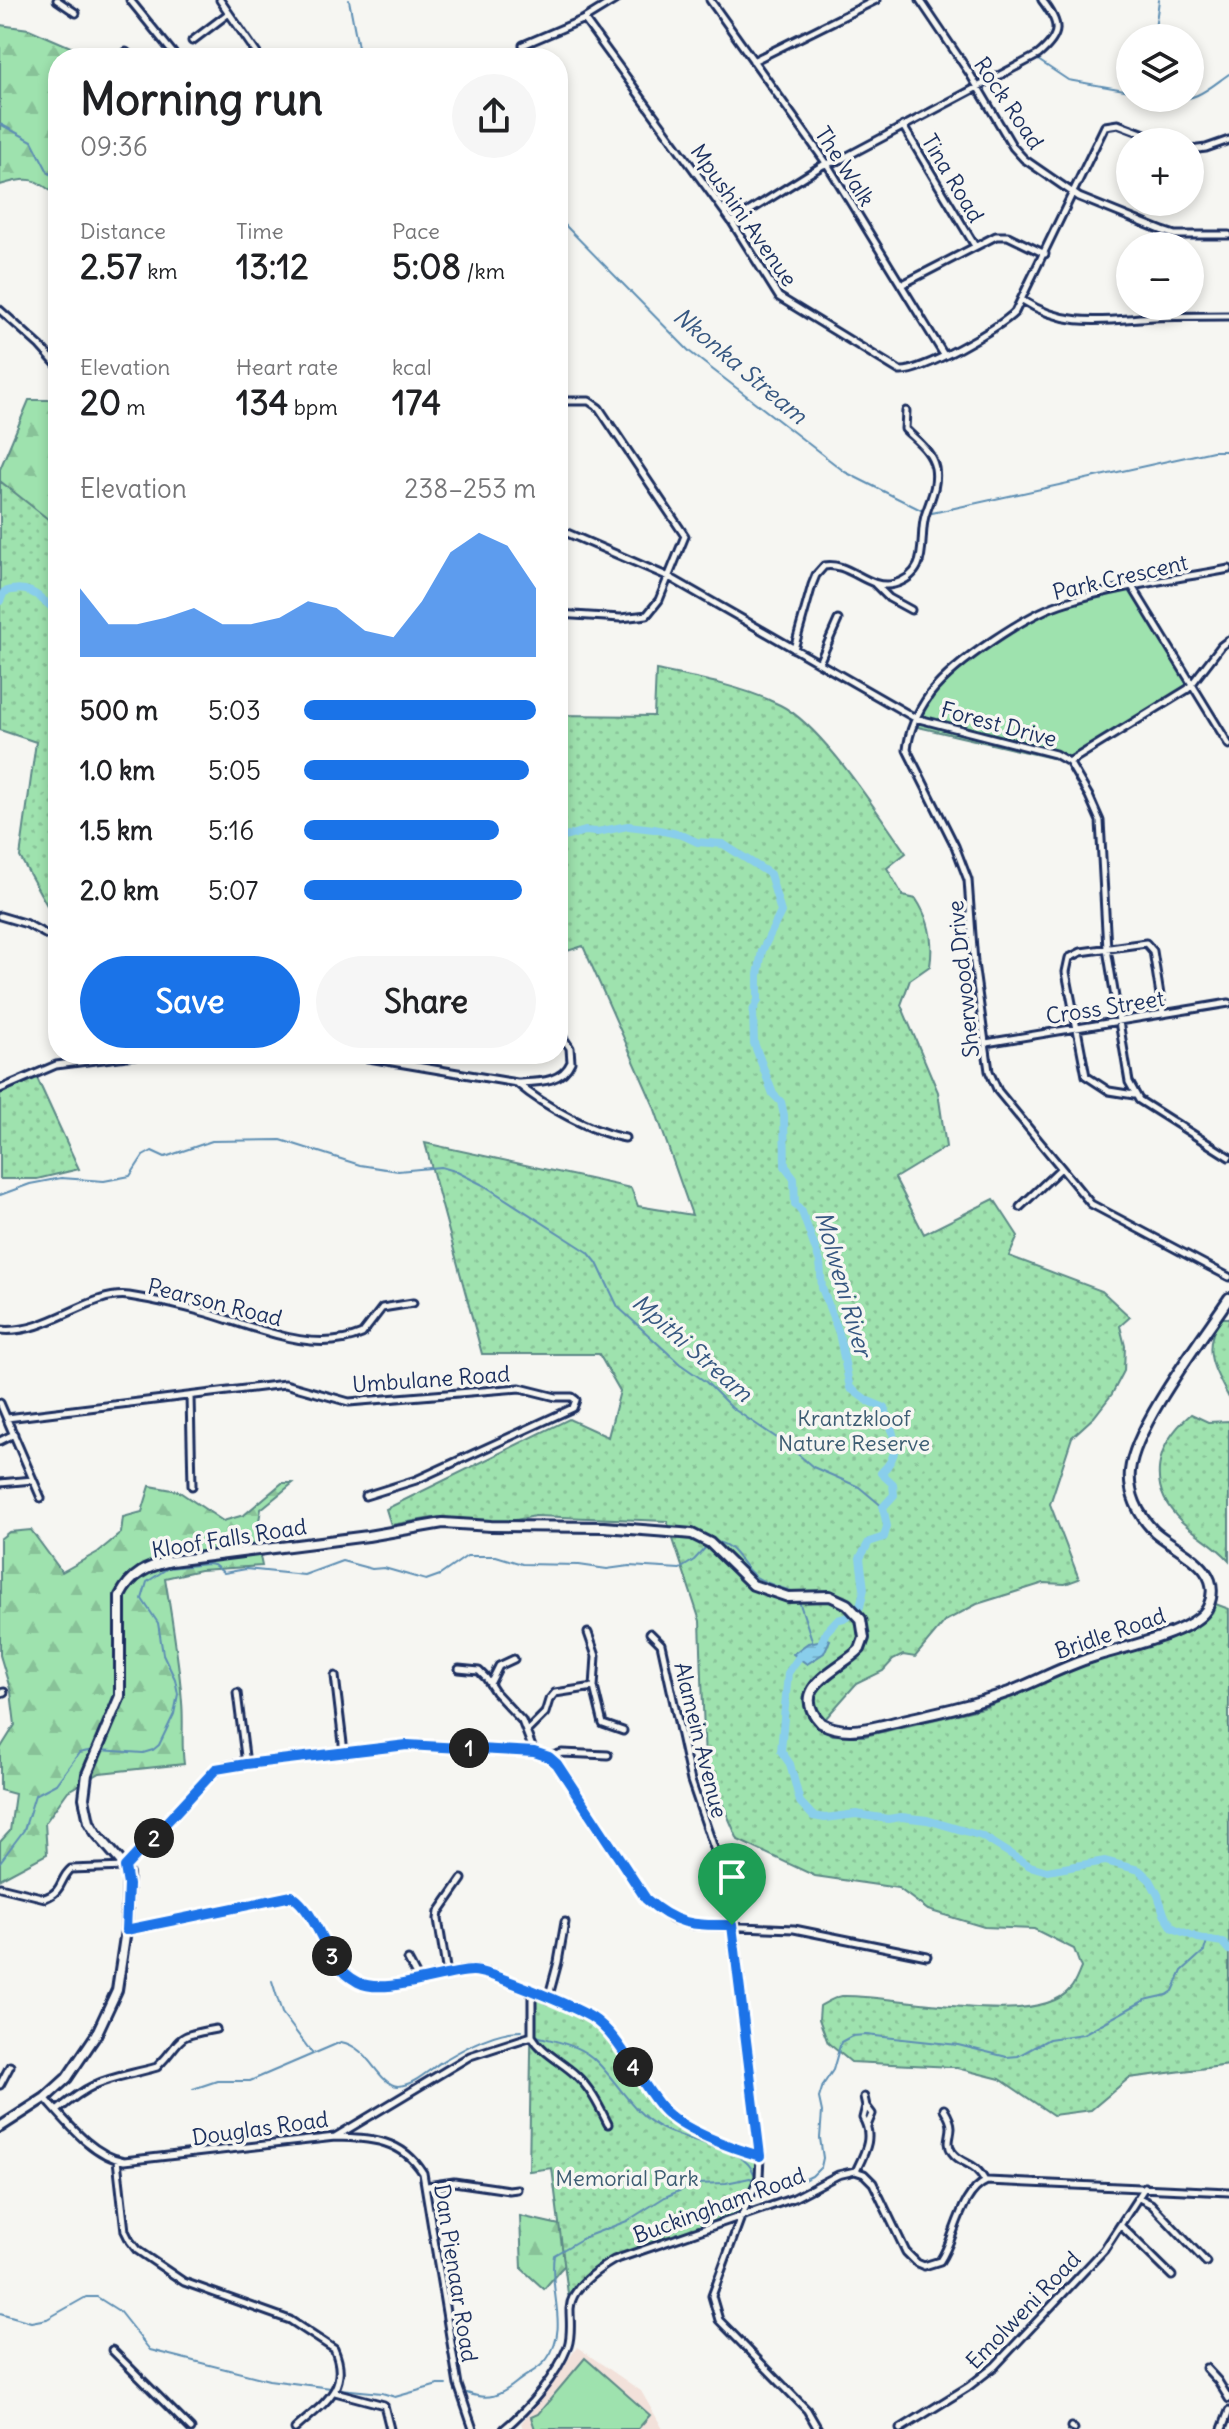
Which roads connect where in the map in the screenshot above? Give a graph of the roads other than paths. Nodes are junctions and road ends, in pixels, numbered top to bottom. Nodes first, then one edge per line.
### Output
1 (57, 0) edge
2 (130, 0) edge
3 (220, 0) edge
4 (615, 0) edge
5 (710, 0) edge
6 (876, 0) edge
7 (920, 0) edge
8 (1042, 0) edge
9 (76, 13) dead end
10 (229, 13) junction
11 (584, 19) junction
12 (192, 41) dead end
13 (523, 45) dead end
14 (169, 48) edge
15 (253, 48) edge
16 (753, 61) junction
17 (978, 87) junction
18 (903, 126) junction
19 (1130, 128) edge
20 (1229, 140) edge
21 (1204, 148) edge
22 (827, 164) junction
23 (1073, 194) junction
24 (732, 222) junction
25 (1229, 235) edge
26 (975, 246) junction
27 (1045, 254) junction
28 (901, 285) junction
29 (1022, 300) junction
30 (0, 310) edge
31 (1229, 316) edge
32 (48, 355) edge
33 (944, 355) junction
34 (568, 401) edge
35 (906, 411) dead end
36 (568, 533) edge
37 (1229, 569) edge
38 (669, 577) junction
39 (874, 583) junction
40 (1133, 588) junction
41 (911, 610) dead end
42 (568, 614) edge
43 (838, 620) dead end
44 (1229, 640) edge
45 (794, 649) junction
46 (819, 663) junction
47 (1192, 686) junction
48 (915, 718) junction
49 (1229, 745) edge
50 (1069, 762) junction
51 (0, 916) edge
52 (48, 936) edge
53 (1107, 949) junction
54 (1229, 1003) edge
55 (1163, 1014) junction
56 (1119, 1021) junction
57 (1076, 1029) junction
58 (986, 1043) junction
59 (568, 1045) edge
60 (64, 1064) edge
61 (404, 1064) edge
62 (517, 1083) junction
63 (0, 1089) edge
64 (1134, 1095) junction
65 (625, 1138) dead end
66 (1229, 1157) edge
67 (1060, 1169) junction
68 (1020, 1207) dead end
69 (1229, 1277) edge
70 (1229, 1298) edge
71 (413, 1303) dead end
72 (0, 1330) edge
73 (190, 1396) junction
74 (0, 1403) edge
75 (7, 1418) junction
76 (14, 1434) junction
77 (0, 1441) edge
78 (33, 1480) junction
79 (0, 1483) edge
80 (192, 1486) dead end
81 (365, 1496) dead end
82 (41, 1498) dead end
83 (836, 1598) joint
84 (588, 1633) dead end
85 (650, 1633) dead end
86 (514, 1659) dead end
87 (459, 1669) dead end
88 (335, 1676) dead end
89 (490, 1683) junction
90 (594, 1687) junction
91 (237, 1693) dead end
92 (527, 1731) junction
93 (623, 1731) dead end
94 (344, 1752) junction
95 (534, 1752) junction
96 (608, 1755) dead end
97 (549, 1757) junction
98 (246, 1764) junction
99 (125, 1867) junction
100 (462, 1879) dead end
101 (0, 1887) edge
102 (565, 1922) dead end
103 (732, 1925) junction
104 (126, 1930) junction
105 (927, 1956) dead end
106 (408, 1960) dead end
107 (447, 1974) junction
108 (418, 1979) junction
109 (532, 1992) junction
110 (548, 1999) junction
111 (216, 2029) dead end
112 (532, 2036) junction
113 (10, 2066) dead end
114 (0, 2085) edge
115 (864, 2097) dead end
116 (45, 2098) junction
117 (944, 2109) dead end
118 (57, 2111) junction
119 (608, 2124) dead end
120 (0, 2127) edge
121 (335, 2137) junction
122 (760, 2156) junction
123 (117, 2160) junction
124 (856, 2171) junction
125 (985, 2181) junction
126 (427, 2186) junction
127 (1145, 2187) junction
128 (517, 2189) dead end
129 (1229, 2192) edge
130 (1139, 2198) junction
131 (741, 2217) junction
132 (1121, 2226) junction
133 (1206, 2262) dead end
134 (1172, 2276) dead end
135 (112, 2350) dead end
136 (1206, 2368) dead end
137 (335, 2392) junction
138 (1229, 2399) edge
139 (1229, 2411) edge
140 (191, 2429) edge
141 (295, 2429) edge
142 (390, 2429) edge
143 (473, 2429) edge
144 (504, 2429) edge
145 (818, 2429) edge
146 (900, 2429) edge
147 (1222, 2429) edge

1 - 9 street
2 - 14 street
3 - 10 street
4 - 11 street
5 - 16 street, The Walk
6 - 16 street
7 - 17 street, Rock Road
8 - 17 street
10 - 12 street
10 - 15 street
11 - 13 street
11 - 24 street, Mpushini Avenue
16 - 22 street, The Walk
17 - 18 street
17 - 23 street, Rock Road
18 - 22 street
18 - 26 street, Tina Road
19 - 23 street, Mpushini Avenue
20 - 21 street
22 - 24 street
22 - 28 street, The Walk
23 - 25 street, Rock Road
23 - 27 street, Mpushini Avenue
24 - 33 street, Mpushini Avenue
26 - 27 street
26 - 28 street
27 - 29 street, Mpushini Avenue
28 - 33 street, The Walk
29 - 31 street
29 - 33 street, Mpushini Avenue
30 - 32 street
34 - 38 street
35 - 39 street
36 - 38 street, Forest Drive
37 - 40 street, Park Crescent
38 - 42 street
38 - 45 street, Forest Drive
39 - 41 street
39 - 45 street
40 - 47 street
40 - 48 street, Park Crescent
43 - 46 street
44 - 47 street
45 - 46 street, Forest Drive
46 - 48 street, Forest Drive
47 - 49 street
47 - 50 street
48 - 50 street, Forest Drive
48 - 58 street, Sherwood Drive
50 - 53 street, Forest Drive
51 - 52 street
53 - 55 street
53 - 56 street, Forest Drive
53 - 57 street
54 - 55 street, Cross Street
55 - 56 street, Cross Street
56 - 57 street, Cross Street
56 - 64 street, Forest Drive
57 - 58 street, Cross Street
57 - 64 street
58 - 67 street, Sherwood Drive
59 - 62 street
60 - 63 street
61 - 62 street
62 - 65 street
64 - 66 street
67 - 68 street
67 - 69 street, Sherwood Drive
70 - 83 main road, Bridle Road
71 - 72 street, Pearson Road
73 - 75 street, Umbulane Road
73 - 80 street
73 - 81 street, Umbulane Road
74 - 75 street
75 - 76 street
76 - 77 street
76 - 78 street
78 - 79 street
78 - 82 street
83 - 99 main road, Kloof Falls Road
84 - 90 street
85 - 103 street, Alamein Avenue
86 - 89 street
87 - 89 street
88 - 94 street
89 - 92 street
90 - 92 street
90 - 93 street
91 - 98 street
92 - 95 street
94 - 95 street
94 - 98 street
95 - 97 street
96 - 97 street
97 - 103 street
98 - 99 street
99 - 101 street
99 - 104 main road
100 - 107 street
102 - 110 street
103 - 105 street
103 - 122 street, Alamein Avenue
104 - 108 street
104 - 116 main road
106 - 108 street
107 - 108 street
107 - 109 street
109 - 110 street
109 - 112 street
110 - 122 street
111 - 118 street
112 - 119 street
112 - 121 street, Douglas Road
113 - 114 street
115 - 124 street
116 - 118 street
116 - 120 main road
117 - 125 street
118 - 123 street
121 - 123 street, Douglas Road
121 - 126 street, Dan Pienaar Road
122 - 131 street, Alamein Avenue
123 - 137 street
124 - 125 street
124 - 131 street, Buckingham Road
125 - 127 street
126 - 128 street
126 - 143 street, Dan Pienaar Road
127 - 129 street
127 - 130 street, Emolweni Road
130 - 132 street, Emolweni Road
130 - 133 street
131 - 144 street, Buckingham Road
131 - 145 street, Alamein Avenue
132 - 134 street
132 - 146 street, Emolweni Road
135 - 140 street
136 - 138 street
137 - 141 street
137 - 142 street
139 - 147 street

